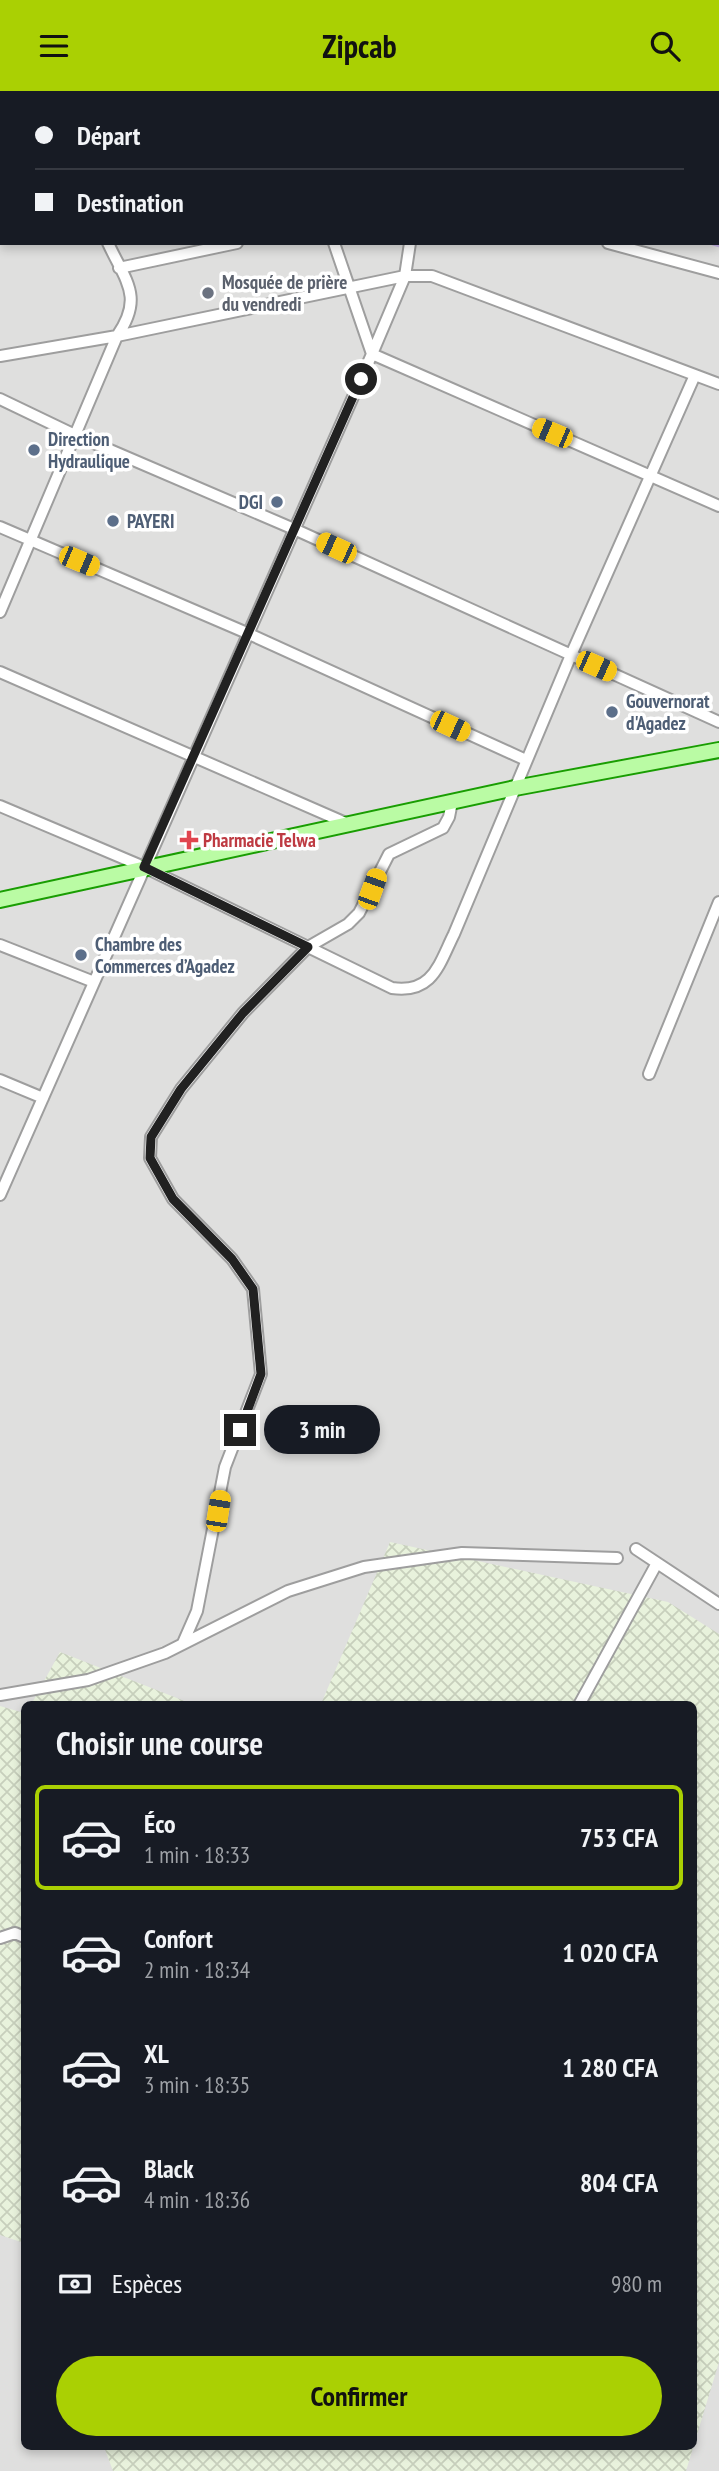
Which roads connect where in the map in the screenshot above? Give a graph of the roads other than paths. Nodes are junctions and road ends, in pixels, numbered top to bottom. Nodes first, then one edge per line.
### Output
1 (109, 245) edge
2 (228, 245) edge
3 (335, 245) edge
4 (410, 245) edge
5 (615, 245) edge
6 (119, 268) junction
7 (719, 273) edge
8 (405, 276) junction
9 (347, 288) junction
10 (117, 336) junction
11 (372, 354) junction
12 (0, 356) edge
13 (695, 375) junction
14 (719, 384) edge
15 (0, 399) edge
16 (75, 435) junction
17 (649, 476) junction
18 (719, 506) edge
19 (0, 527) edge
20 (295, 529) junction
21 (30, 540) junction
22 (0, 613) edge
23 (247, 633) junction
24 (571, 655) junction
25 (0, 671) edge
26 (719, 722) edge
27 (719, 750) edge
28 (192, 756) junction
29 (526, 760) junction
30 (515, 788) junction
31 (452, 802) junction
32 (0, 806) edge
33 (348, 824) junction
34 (144, 867) junction
35 (0, 900) edge
36 (719, 902) edge
37 (0, 945) edge
38 (308, 947) junction
39 (94, 982) junction
40 (649, 1074) dead end
41 (0, 1080) edge
42 (43, 1098) junction
43 (0, 1195) edge
44 (636, 1549) dead end
45 (617, 1558) dead end
46 (657, 1563) junction
47 (719, 1604) edge
48 (183, 1643) junction
49 (0, 1695) edge
50 (581, 1701) edge
51 (21, 1936) edge
52 (0, 1938) edge

1 - 6 street
2 - 6 street
3 - 9 street
4 - 8 street
5 - 7 street
6 - 10 street
8 - 9 street
8 - 11 street
8 - 13 street
9 - 10 street
9 - 11 street
10 - 12 street
10 - 16 street
11 - 17 street
11 - 20 street
13 - 14 street
13 - 17 street
15 - 16 street
16 - 20 street
16 - 21 street
17 - 18 street
17 - 24 street
19 - 21 street
20 - 23 street
20 - 24 street
21 - 22 street
21 - 23 street
23 - 28 street
23 - 29 street
24 - 26 street
24 - 29 street
25 - 28 street
27 - 30 main road
28 - 33 street
28 - 34 street
29 - 30 street
30 - 31 main road
30 - 38 street
31 - 33 main road
31 - 38 street
32 - 34 street
33 - 34 main road
34 - 35 main road
34 - 38 street
34 - 39 street
36 - 40 street
37 - 39 street
38 - 48 street
39 - 42 street
41 - 42 street
42 - 43 street
44 - 46 street
45 - 48 street
46 - 47 street
46 - 50 street
48 - 49 street
51 - 52 street

